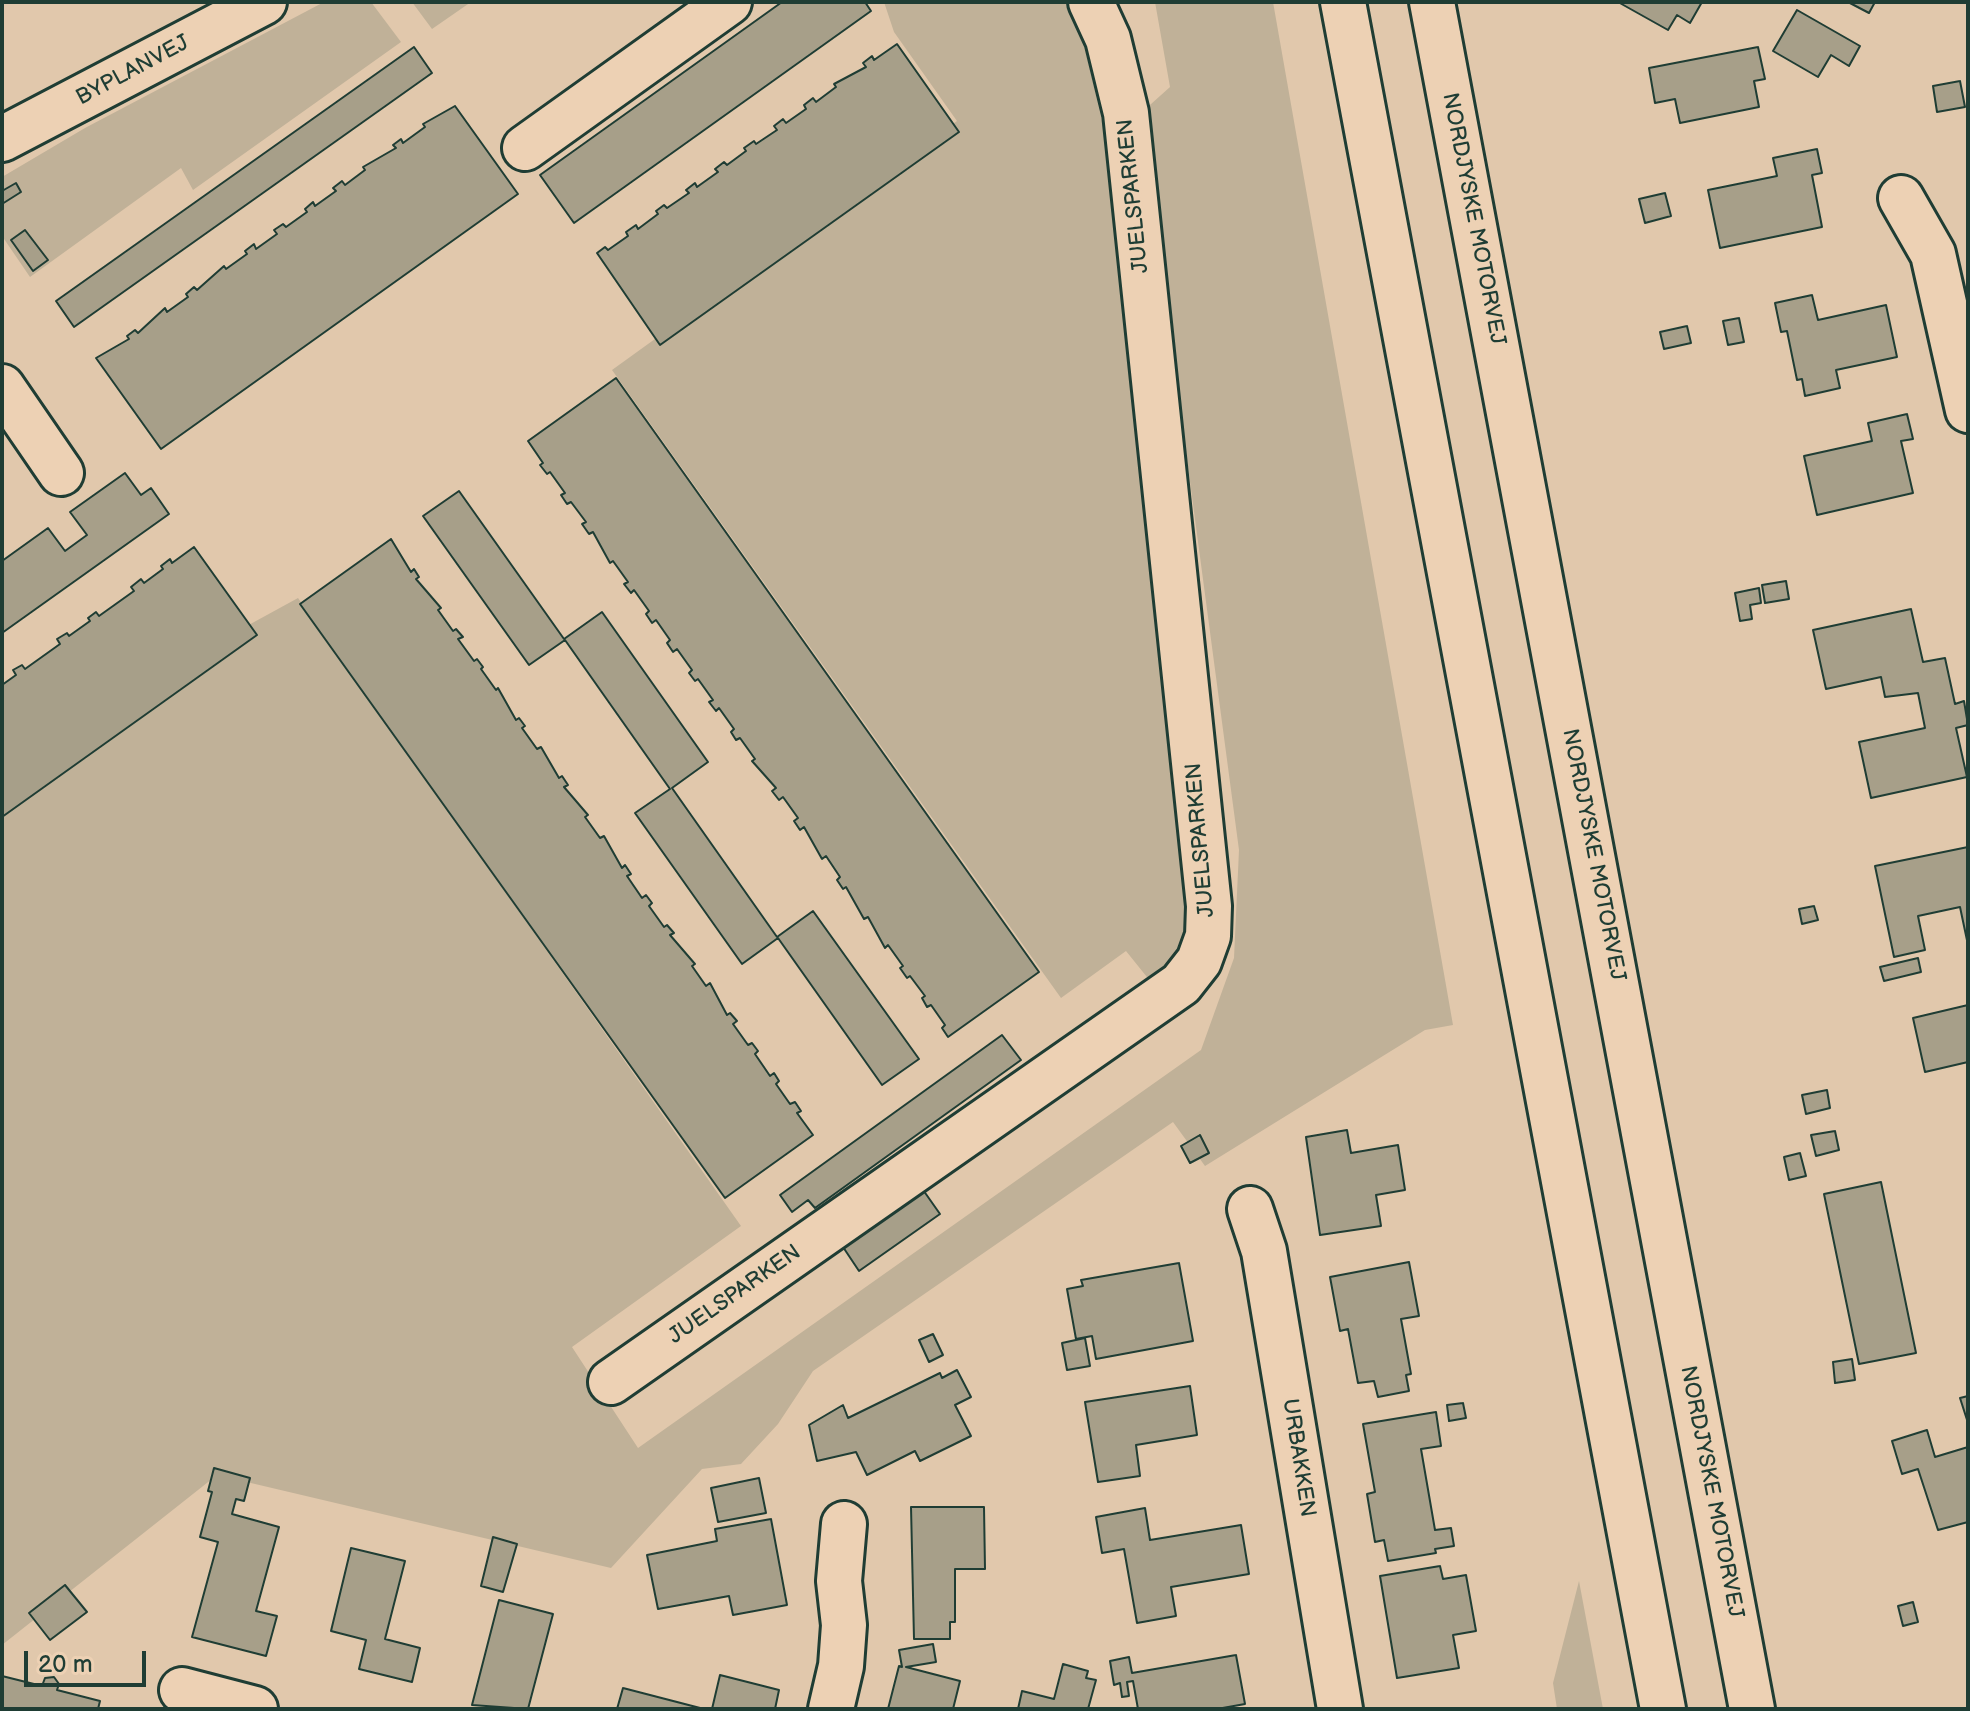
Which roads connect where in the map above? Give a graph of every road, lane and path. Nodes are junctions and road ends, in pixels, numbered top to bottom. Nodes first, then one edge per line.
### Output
1 (264, 2) edge
2 (729, 2) edge
3 (1091, 2) edge
4 (1343, 2) edge
5 (1432, 2) edge
6 (2, 139) edge
7 (525, 148) dead end
8 (1901, 198) dead end
9 (2, 387) edge
10 (1968, 410) edge
11 (61, 473) dead end
12 (1250, 1209) dead end
13 (611, 1382) dead end
14 (844, 1524) dead end
15 (182, 1690) dead end
16 (255, 1709) edge
17 (831, 1709) edge
18 (1340, 1709) edge
19 (1663, 1709) edge
20 (1752, 1709) edge

1 - 6 main road, BYPLANVEJ
2 - 7 main road
3 - 13 main road, JUELSPARKEN
4 - 19 main road
5 - 20 main road, NORDJYSKE MOTORVEJ
8 - 10 main road
9 - 11 main road
12 - 18 main road, URBAKKEN
14 - 17 main road
15 - 16 main road

